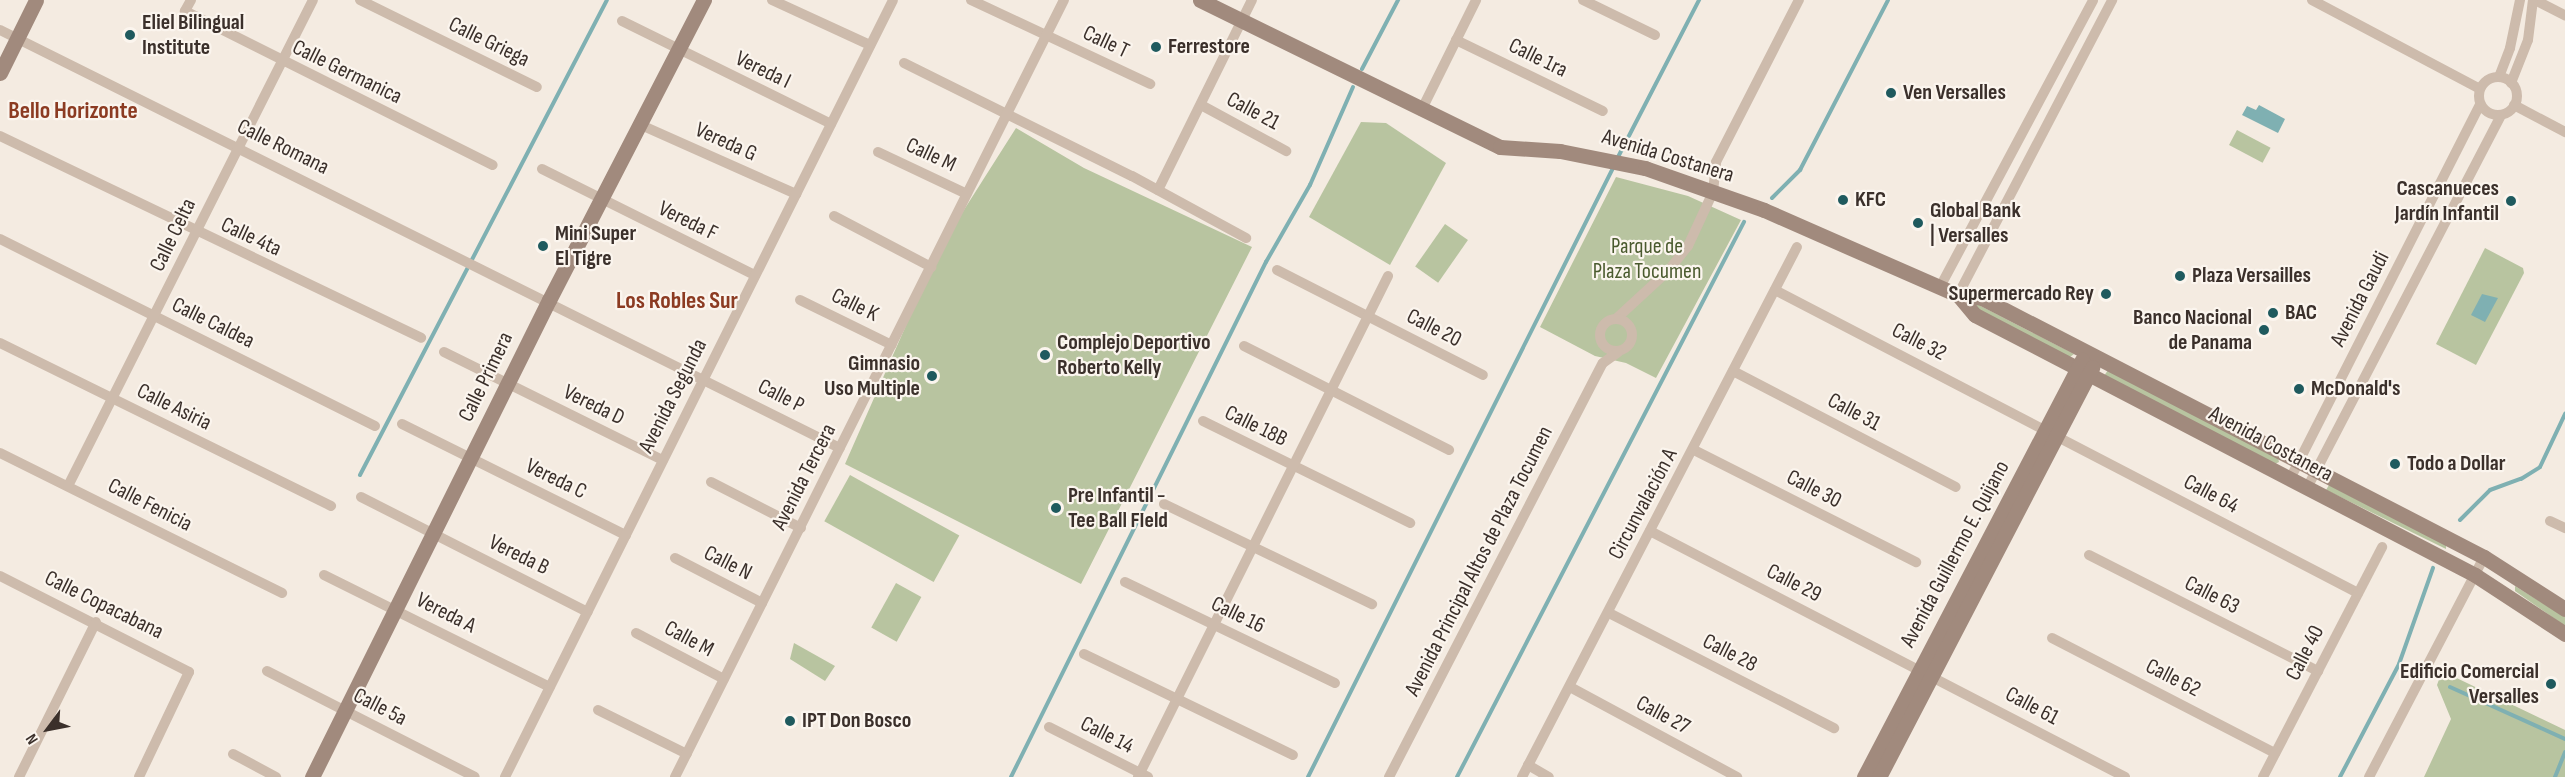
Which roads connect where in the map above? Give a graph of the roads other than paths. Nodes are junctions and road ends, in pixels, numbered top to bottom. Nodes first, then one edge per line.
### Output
1 (36, 0) edge
2 (190, 0) edge
3 (313, 0) edge
4 (360, 0) edge
5 (704, 0) edge
6 (772, 0) edge
7 (893, 0) edge
8 (971, 0) edge
9 (1064, 0) edge
10 (1200, 0) edge
11 (1252, 0) edge
12 (1476, 0) edge
13 (1582, 0) edge
14 (1799, 0) edge
15 (2093, 0) edge
16 (2112, 0) edge
17 (2312, 0) edge
18 (2520, 0) edge
19 (2534, 0) edge
20 (2565, 15) edge
21 (622, 21) dead end
22 (1242, 21) junction
23 (0, 30) edge
24 (1047, 35) junction
25 (1655, 35) dead end
26 (2073, 38) junction
27 (17, 39) junction
28 (1456, 40) junction
29 (870, 45) junction
30 (2090, 46) junction
31 (679, 50) junction
32 (282, 62) junction
33 (904, 63) dead end
34 (0, 73) edge
35 (2499, 77) junction
36 (2511, 83) junction
37 (1150, 84) dead end
38 (537, 87) dead end
39 (2480, 89) junction
40 (2480, 104) junction
41 (1201, 105) junction
42 (2514, 105) junction
43 (1421, 111) junction
44 (1603, 111) dead end
45 (1006, 113) junction
46 (2497, 115) junction
47 (831, 124) junction
48 (641, 125) junction
49 (2565, 132) edge
50 (0, 136) edge
51 (238, 147) junction
52 (1286, 151) dead end
53 (878, 152) dead end
54 (493, 165) dead end
55 (542, 169) dead end
56 (1158, 190) junction
57 (1713, 192) junction
58 (796, 194) junction
59 (967, 194) junction
60 (603, 201) junction
61 (2430, 204) junction
62 (2449, 215) junction
63 (834, 216) dead end
64 (196, 232) junction
65 (1246, 238) dead end
66 (0, 239) edge
67 (1797, 248) dead end
68 (2403, 258) junction
69 (2424, 264) junction
70 (931, 267) junction
71 (1277, 270) dead end
72 (755, 275) junction
73 (1388, 276) dead end
74 (1940, 287) junction
75 (1776, 290) junction
76 (1958, 295) junction
77 (549, 300) junction
78 (800, 300) dead end
79 (155, 316) junction
80 (1368, 316) junction
81 (1622, 321) junction
82 (421, 338) dead end
83 (0, 343) edge
84 (892, 345) junction
85 (1603, 345) junction
86 (1244, 346) dead end
87 (444, 352) dead end
88 (1617, 352) junction
89 (2091, 355) junction
90 (1604, 363) junction
91 (1733, 371) junction
92 (2082, 372) junction
93 (1483, 375) dead end
94 (704, 378) junction
95 (507, 384) junction
96 (1330, 388) junction
97 (113, 398) junction
98 (1203, 421) dead end
99 (402, 424) dead end
100 (375, 426) dead end
101 (2051, 432) junction
102 (840, 448) junction
103 (1449, 450) dead end
104 (1694, 450) junction
105 (0, 453) edge
106 (470, 459) junction
107 (663, 460) junction
108 (2299, 462) junction
109 (1293, 465) junction
110 (2316, 471) junction
111 (2290, 479) junction
112 (711, 482) dead end
113 (68, 486) junction
114 (1956, 487) dead end
115 (2307, 488) junction
116 (361, 497) dead end
117 (1164, 504) dead end
118 (331, 506) dead end
119 (2550, 521) dead end
120 (1410, 523) dead end
121 (801, 528) junction
122 (2565, 528) edge
123 (1650, 531) junction
124 (433, 534) junction
125 (626, 535) junction
126 (1253, 546) junction
127 (2382, 547) dead end
128 (2089, 555) dead end
129 (2484, 557) junction
130 (675, 558) dead end
131 (1916, 562) dead end
132 (324, 575) dead end
133 (2475, 575) junction
134 (0, 576) edge
135 (1125, 582) dead end
136 (282, 593) dead end
137 (2358, 593) junction
138 (762, 603) junction
139 (1372, 604) dead end
140 (396, 609) junction
141 (2565, 609) edge
142 (588, 612) junction
143 (1609, 613) junction
144 (96, 622) junction
145 (1214, 625) junction
146 (636, 633) dead end
147 (2565, 634) edge
148 (2052, 638) dead end
149 (1084, 654) dead end
150 (2318, 671) junction
151 (267, 672) dead end
152 (1926, 672) junction
153 (724, 680) junction
154 (1335, 683) dead end
155 (550, 687) junction
156 (1570, 687) junction
157 (1177, 700) junction
158 (598, 710) dead end
159 (345, 712) junction
160 (1049, 727) dead end
161 (1834, 728) dead end
162 (2275, 753) junction
163 (233, 754) dead end
164 (687, 754) junction
165 (1293, 755) dead end
166 (1528, 765) junction
167 (1142, 776) edge
168 (19, 777) edge
169 (139, 777) edge
170 (276, 777) edge
171 (312, 777) edge
172 (475, 777) edge
173 (505, 777) edge
174 (675, 777) edge
175 (1389, 777) edge
176 (1522, 777) edge
177 (1549, 777) edge
178 (1737, 777) edge
179 (1864, 777) edge
180 (1879, 777) edge
181 (2126, 777) edge
182 (2263, 777) edge
183 (2369, 777) edge

1 - 27 street
2 - 32 street, Calle Germanica
3 - 32 street, Calle Celta
4 - 38 street, Calle Griega
5 - 31 street, Calle Primera
6 - 29 street
7 - 29 street, Avenida Segunda
8 - 24 street, Calle T
9 - 24 street, Avenida Tercera
10 - 22 street, Avenida Costanera
11 - 22 street
12 - 28 street
13 - 25 street
14 - 57 street
15 - 26 street
16 - 30 street
17 - 39 street
18 - 35 street
19 - 20 street
19 - 36 street
21 - 31 street, Vereda I
22 - 41 street
22 - 43 street, Avenida Costanera
23 - 27 street, Calle Romana
24 - 37 street, Calle T
24 - 45 street, Avenida Tercera
26 - 30 street
26 - 74 street
27 - 34 street
27 - 51 street, Calle Romana
28 - 43 street
28 - 44 street, Calle 1ra
29 - 47 street, Avenida Segunda
30 - 76 street
31 - 47 street, Vereda I
31 - 48 street, Calle Primera
32 - 51 street, Calle Celta
32 - 54 street, Calle Germanica
33 - 45 street
35 - 36 street
35 - 39 street
36 - 42 street
39 - 40 street
40 - 46 street
40 - 61 street, Avenida Gaudi
41 - 52 street, Calle 21
41 - 56 street
42 - 46 street
42 - 49 street
43 - 57 street, Avenida Costanera
45 - 56 street
45 - 59 street, Avenida Tercera
46 - 62 street, Avenida Gaudi
47 - 58 street, Avenida Segunda
48 - 58 street, Vereda G
48 - 60 street, Calle Primera
50 - 64 street, Calle 4ta
51 - 64 street, Calle Celta
51 - 77 street, Calle Romana
53 - 59 street, Calle M
55 - 60 street, Vereda F
56 - 65 street
57 - 74 street, Avenida Costanera
57 - 81 street
58 - 72 street, Avenida Segunda
59 - 70 street, Avenida Tercera
60 - 72 street, Vereda F
60 - 77 street, Calle Primera
61 - 62 street
61 - 68 street, Avenida Gaudi
62 - 69 street, Avenida Gaudi
63 - 70 street
64 - 79 street, Calle Celta
64 - 82 street, Calle 4ta
66 - 79 street, Calle Caldea
67 - 75 street, Circunvalación A
68 - 69 street
68 - 108 street, Avenida Gaudi
69 - 110 street, Avenida Gaudi
70 - 84 street, Avenida Tercera
71 - 80 street, Calle 20
72 - 94 street, Avenida Segunda
73 - 80 street
74 - 76 street, Avenida Costanera
75 - 91 street, Circunvalación A
75 - 101 street, Calle 32
76 - 89 street, Avenida Costanera
76 - 92 street, Avenida Costanera
77 - 94 street, Calle P
77 - 95 street, Calle Primera
78 - 84 street, Calle K
79 - 97 street, Calle Celta
79 - 100 street, Calle Caldea
80 - 93 street, Calle 20
80 - 96 street
81 - 85 street
81 - 88 street
83 - 97 street, Calle Asiria
84 - 102 street, Avenida Tercera
85 - 88 street
85 - 90 street
86 - 96 street
87 - 95 street, Vereda D
88 - 90 street, Avenida Principal Altos de Plaza Tocumen
89 - 92 street, Avenida Guillermo E. Quijano
89 - 108 street, Avenida Costanera
90 - 175 street, Avenida Principal Altos de Plaza Tocumen
91 - 104 street, Circunvalación A
91 - 114 street, Calle 31
92 - 101 street, Avenida Guillermo E. Quijano
92 - 111 street, Avenida Costanera
94 - 102 street, Calle P
94 - 107 street, Avenida Segunda
95 - 106 street, Calle Primera
95 - 107 street, Vereda D
96 - 103 street
96 - 109 street
97 - 113 street, Calle Celta
97 - 118 street, Calle Asiria
98 - 109 street, Calle 18B
99 - 106 street, Vereda C
101 - 137 street, Calle 64
101 - 152 street, Avenida Guillermo E. Quijano
102 - 121 street, Avenida Tercera
104 - 123 street, Circunvalación A
104 - 131 street, Calle 30
105 - 113 street, Calle Fenicia
106 - 124 street, Calle Primera
106 - 125 street, Vereda C
107 - 125 street, Avenida Segunda
108 - 110 street, Avenida Costanera
108 - 111 street, Avenida Gaudi
109 - 120 street, Calle 18B
109 - 126 street
110 - 115 street, Avenida Gaudi
110 - 129 street, Avenida Costanera
111 - 115 street, Avenida Costanera
112 - 121 street
113 - 136 street, Calle Fenicia
115 - 133 street, Avenida Costanera
116 - 124 street, Vereda B
117 - 126 street
119 - 122 street
121 - 138 street, Avenida Tercera
123 - 143 street, Circunvalación A
123 - 152 street, Calle 29
124 - 140 street, Calle Primera
124 - 142 street, Vereda B
125 - 142 street, Avenida Segunda
126 - 139 street
126 - 145 street
127 - 137 street, Calle 40
128 - 150 street, Calle 63
129 - 133 street
129 - 141 street, Avenida Costanera
130 - 138 street, Calle N
132 - 140 street, Vereda A
133 - 147 street, Avenida Costanera
133 - 183 street
134 - 144 street, Calle Copacabana
135 - 145 street, Calle 16
137 - 150 street, Calle 40
138 - 153 street, Avenida Tercera
140 - 155 street, Vereda A
140 - 159 street, Calle Primera
142 - 155 street, Avenida Segunda
143 - 156 street, Circunvalación A
143 - 161 street, Calle 28
144 - 168 street
144 - 169 street, Calle Copacabana
145 - 154 street, Calle 16
145 - 157 street
146 - 153 street, Calle M
148 - 162 street, Calle 62
149 - 157 street
150 - 162 street, Calle 40
151 - 159 street, Calle 5a
152 - 179 street, Avenida Guillermo E. Quijano
152 - 180 street, Avenida Guillermo E. Quijano
152 - 181 street, Calle 61
153 - 164 street, Avenida Tercera
155 - 173 street, Avenida Segunda
156 - 166 street, Circunvalación A
156 - 178 street, Calle 27
157 - 165 street
157 - 167 street
158 - 164 street
159 - 171 street, Calle Primera
159 - 172 street, Calle 5a
160 - 167 street, Calle 14
162 - 182 street, Calle 40
163 - 170 street
164 - 174 street, Avenida Tercera
166 - 176 street, Circunvalación A
166 - 177 street

